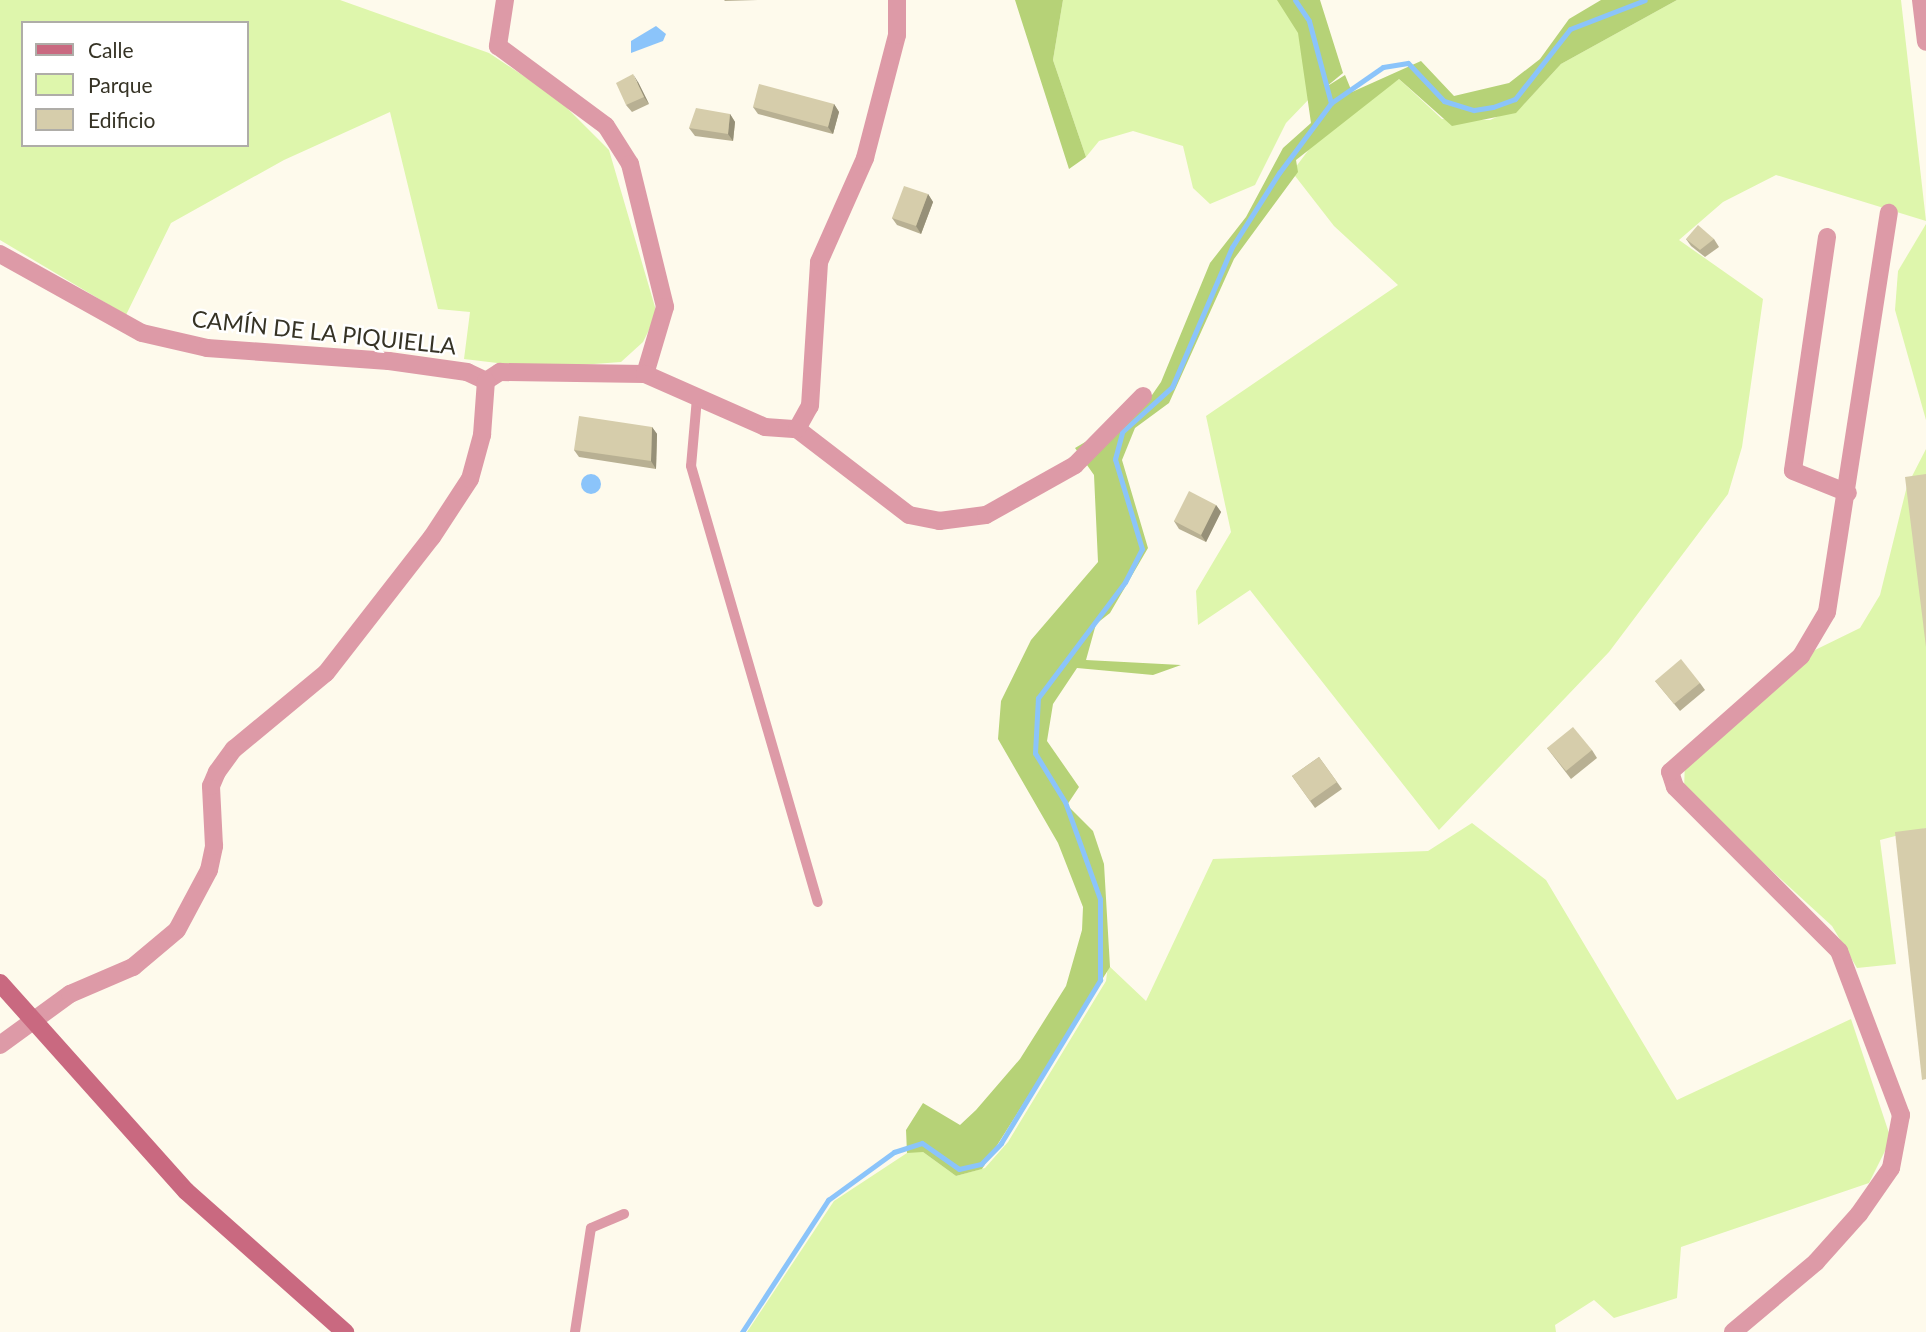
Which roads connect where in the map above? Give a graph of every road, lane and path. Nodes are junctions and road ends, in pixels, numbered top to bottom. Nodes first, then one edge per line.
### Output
1 (505, 0) edge
2 (897, 0) edge
3 (1921, 0) edge
4 (1926, 42) edge
5 (1889, 213) dead end
6 (1827, 237) dead end
7 (0, 254) edge
8 (645, 374) junction
9 (486, 381) junction
10 (1143, 396) dead end
11 (697, 398) junction
12 (797, 429) junction
13 (1848, 493) junction
14 (818, 902) dead end
15 (0, 983) edge
16 (29, 1018) junction
17 (0, 1045) edge
18 (624, 1214) dead end
19 (345, 1332) edge
20 (575, 1332) edge
21 (1733, 1332) edge

1 - 8 street
2 - 12 street
3 - 4 street
5 - 13 street
6 - 13 street
7 - 9 street, CAMÍN DE LA PIQUIELLA
8 - 9 street, CAMÍN DE LA PIQUIELLA
8 - 11 street, CAMÍN DE LA PIQUIELLA
9 - 16 street
10 - 12 street
11 - 12 street, CAMÍN DE LA PIQUIELLA
11 - 14 lane
13 - 21 street
15 - 16 street
16 - 17 street
16 - 19 street
18 - 20 lane

